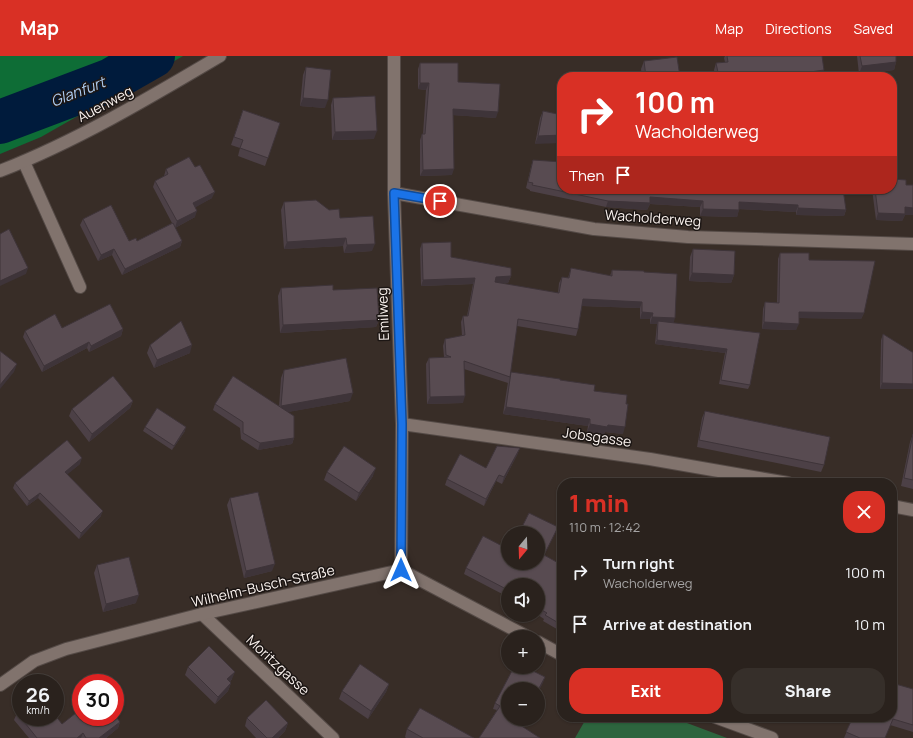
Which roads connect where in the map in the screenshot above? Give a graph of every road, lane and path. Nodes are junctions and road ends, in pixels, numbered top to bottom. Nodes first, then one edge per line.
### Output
1 (220, 56) edge
2 (394, 56) edge
3 (24, 162) junction
4 (0, 171) edge
5 (394, 193) junction
6 (913, 244) edge
7 (80, 287) dead end
8 (402, 424) junction
9 (759, 478) edge
10 (897, 507) edge
11 (913, 510) edge
12 (401, 570) junction
13 (202, 614) junction
14 (515, 630) edge
15 (545, 646) edge
16 (557, 652) edge
17 (0, 685) edge
18 (729, 722) edge
19 (333, 738) edge
20 (772, 738) edge

1 - 3 street, Auenweg
2 - 5 street, Emilweg
3 - 4 street, Auenweg
3 - 7 street
5 - 6 street, Wacholderweg
5 - 8 street, Emilweg
8 - 9 street, Jobsgasse
8 - 12 street, Emilweg
10 - 11 street
12 - 13 street, Wilhelm-Busch-Straße
12 - 14 street
13 - 17 street, Wilhelm-Busch-Straße
13 - 19 street, Moritzgasse
15 - 16 street
18 - 20 street

